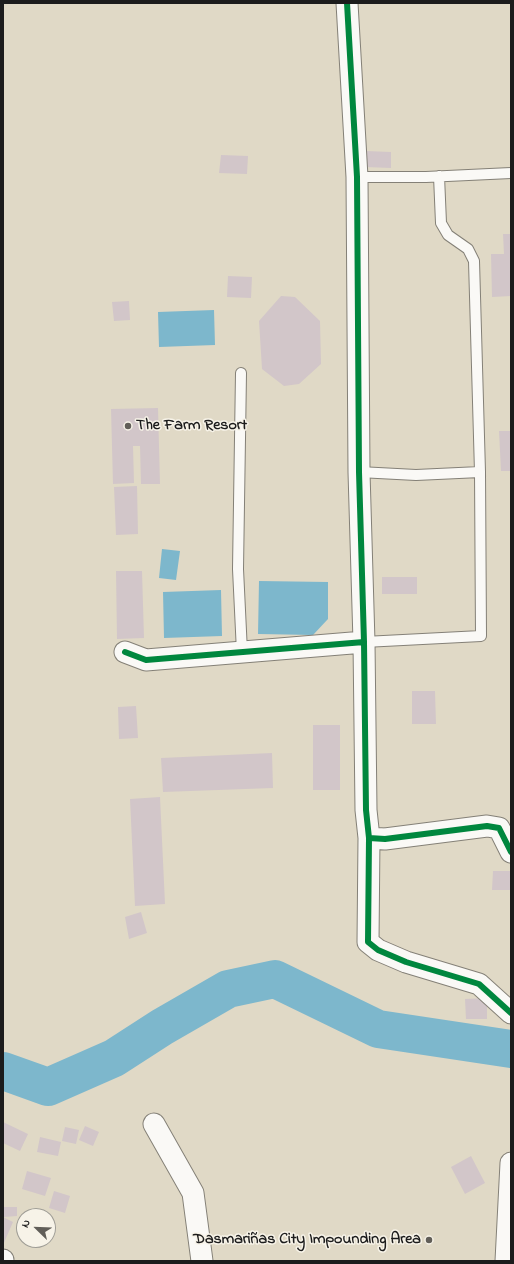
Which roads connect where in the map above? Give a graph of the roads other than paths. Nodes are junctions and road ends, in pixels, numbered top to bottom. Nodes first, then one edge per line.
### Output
1 (347, 3) edge
2 (511, 173) edge
3 (438, 176) junction
4 (357, 177) junction
5 (241, 372) dead end
6 (360, 472) junction
7 (480, 472) junction
8 (364, 642) junction
9 (125, 652) dead end
10 (242, 652) junction
11 (369, 838) junction
12 (511, 852) edge
13 (511, 1013) edge
14 (154, 1124) dead end
15 (511, 1163) edge
16 (202, 1261) edge
17 (506, 1261) edge

1 - 4 street
2 - 3 lane
3 - 4 lane
3 - 7 lane
4 - 6 street
5 - 10 lane
6 - 7 lane
6 - 8 street
7 - 8 lane
8 - 10 street
8 - 11 street
9 - 10 street
11 - 12 street
11 - 13 street
14 - 16 street
15 - 17 street

